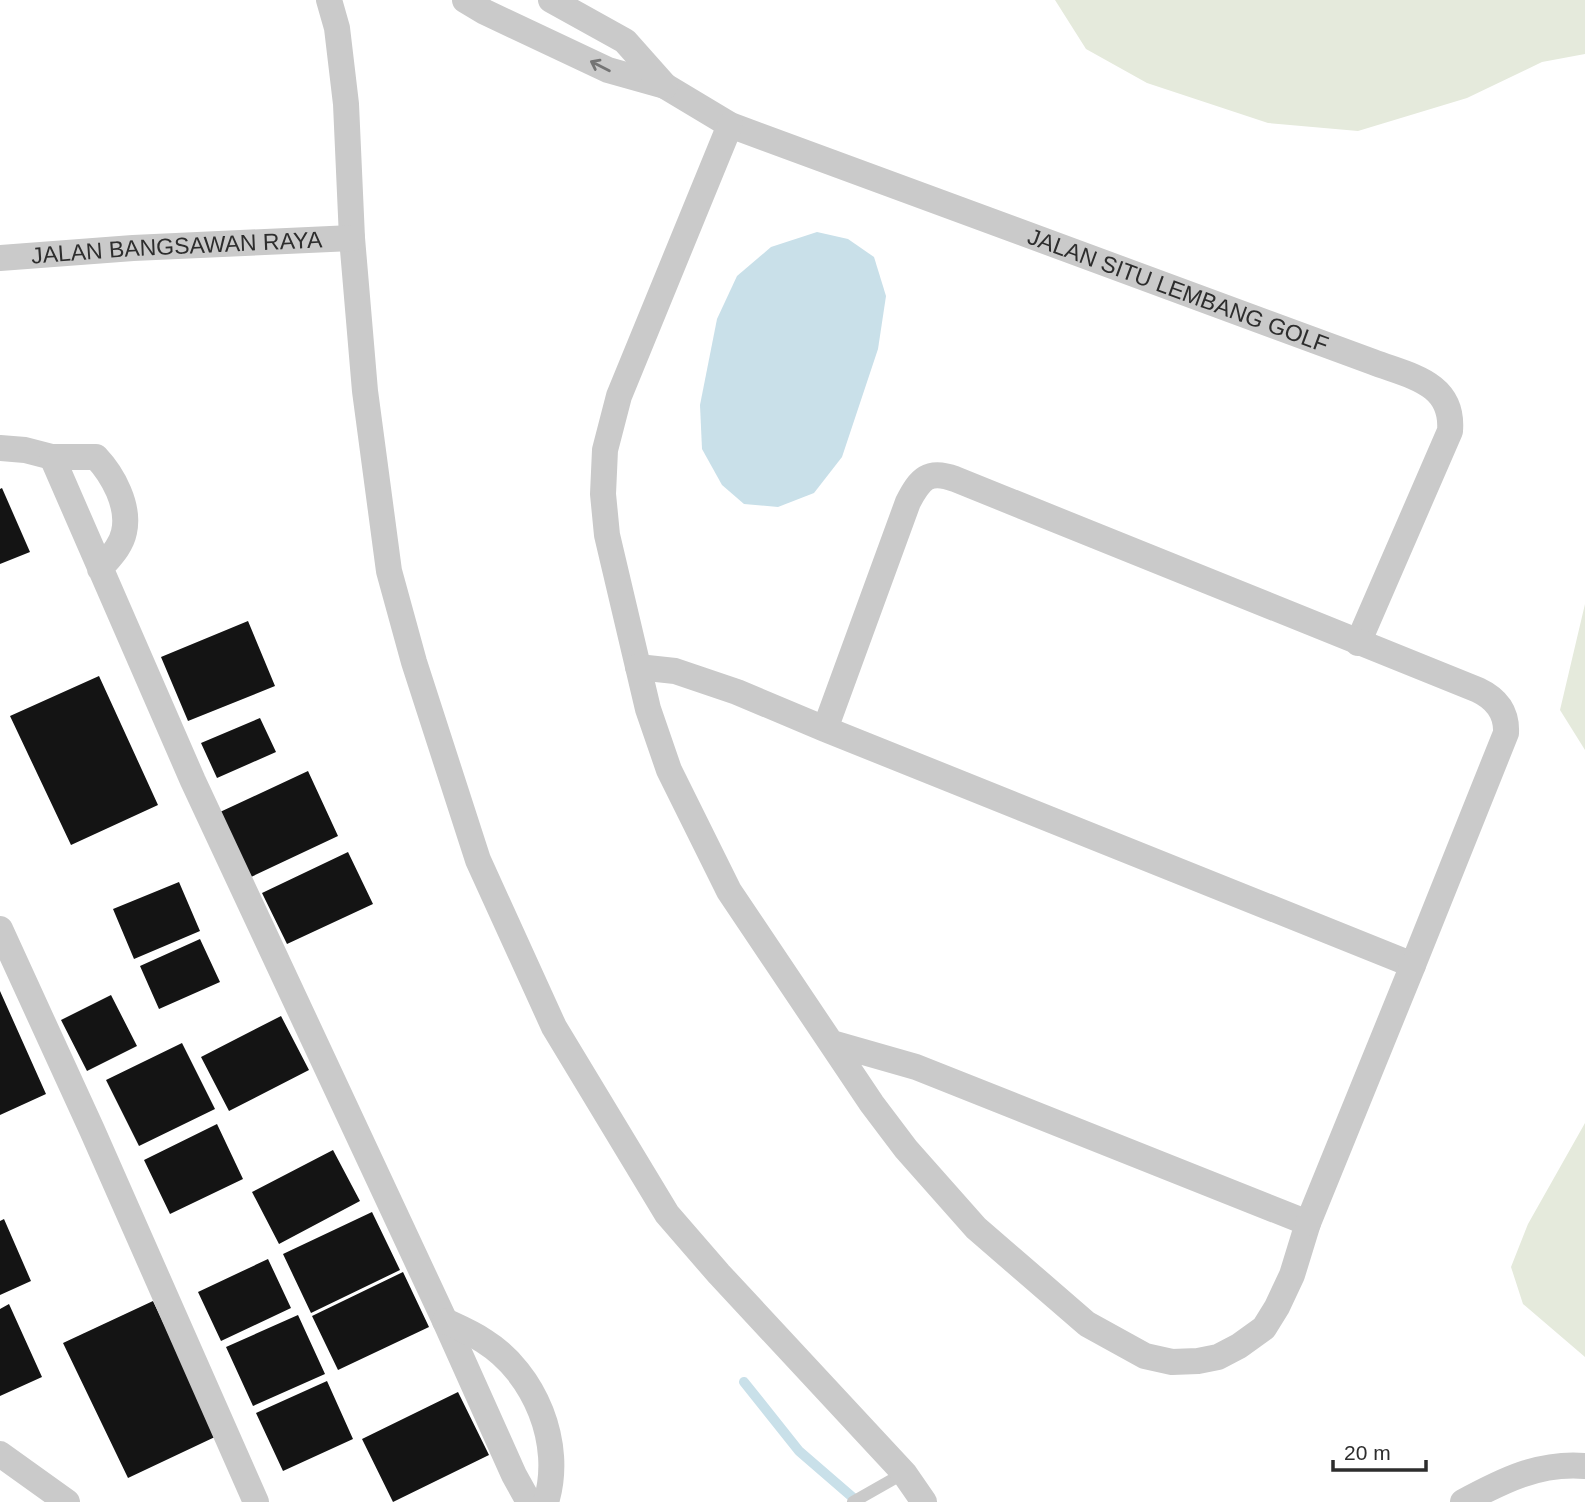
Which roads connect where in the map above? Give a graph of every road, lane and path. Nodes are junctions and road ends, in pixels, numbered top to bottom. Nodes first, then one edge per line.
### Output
1 (329, 0) edge
2 (551, 0) edge
3 (482, 4) edge
4 (665, 86) junction
5 (730, 125) junction
6 (352, 238) junction
7 (0, 258) edge
8 (0, 448) edge
9 (52, 457) junction
10 (100, 569) junction
11 (1358, 643) junction
12 (638, 667) junction
13 (825, 729) junction
14 (0, 929) edge
15 (1413, 965) junction
16 (832, 1043) junction
17 (1308, 1223) junction
18 (445, 1321) junction
19 (0, 1454) edge
20 (1585, 1466) edge
21 (904, 1473) junction
22 (68, 1502) edge
23 (256, 1502) edge
24 (529, 1502) edge
25 (545, 1502) edge
26 (853, 1502) edge
27 (924, 1502) edge
28 (1463, 1502) edge

1 - 6 street
2 - 4 street, JALAN SITU LEMBANG GOLF
4 -> 3 street, JALAN SITU LEMBANG GOLF
4 - 5 street, JALAN SITU LEMBANG GOLF
5 - 11 street, JALAN SITU LEMBANG GOLF
5 - 12 street
6 - 7 street, JALAN BANGSAWAN RAYA
6 - 21 street
8 - 9 street
9 - 10 street
9 - 10 street
10 - 18 street
11 - 13 street
11 - 15 street
12 - 13 street
12 - 16 street
13 - 15 street
14 - 23 street
15 - 17 street
16 - 17 street
16 - 17 street
18 - 24 street
18 - 25 street
19 - 22 street
20 - 28 street
21 - 26 lane
21 - 27 street

